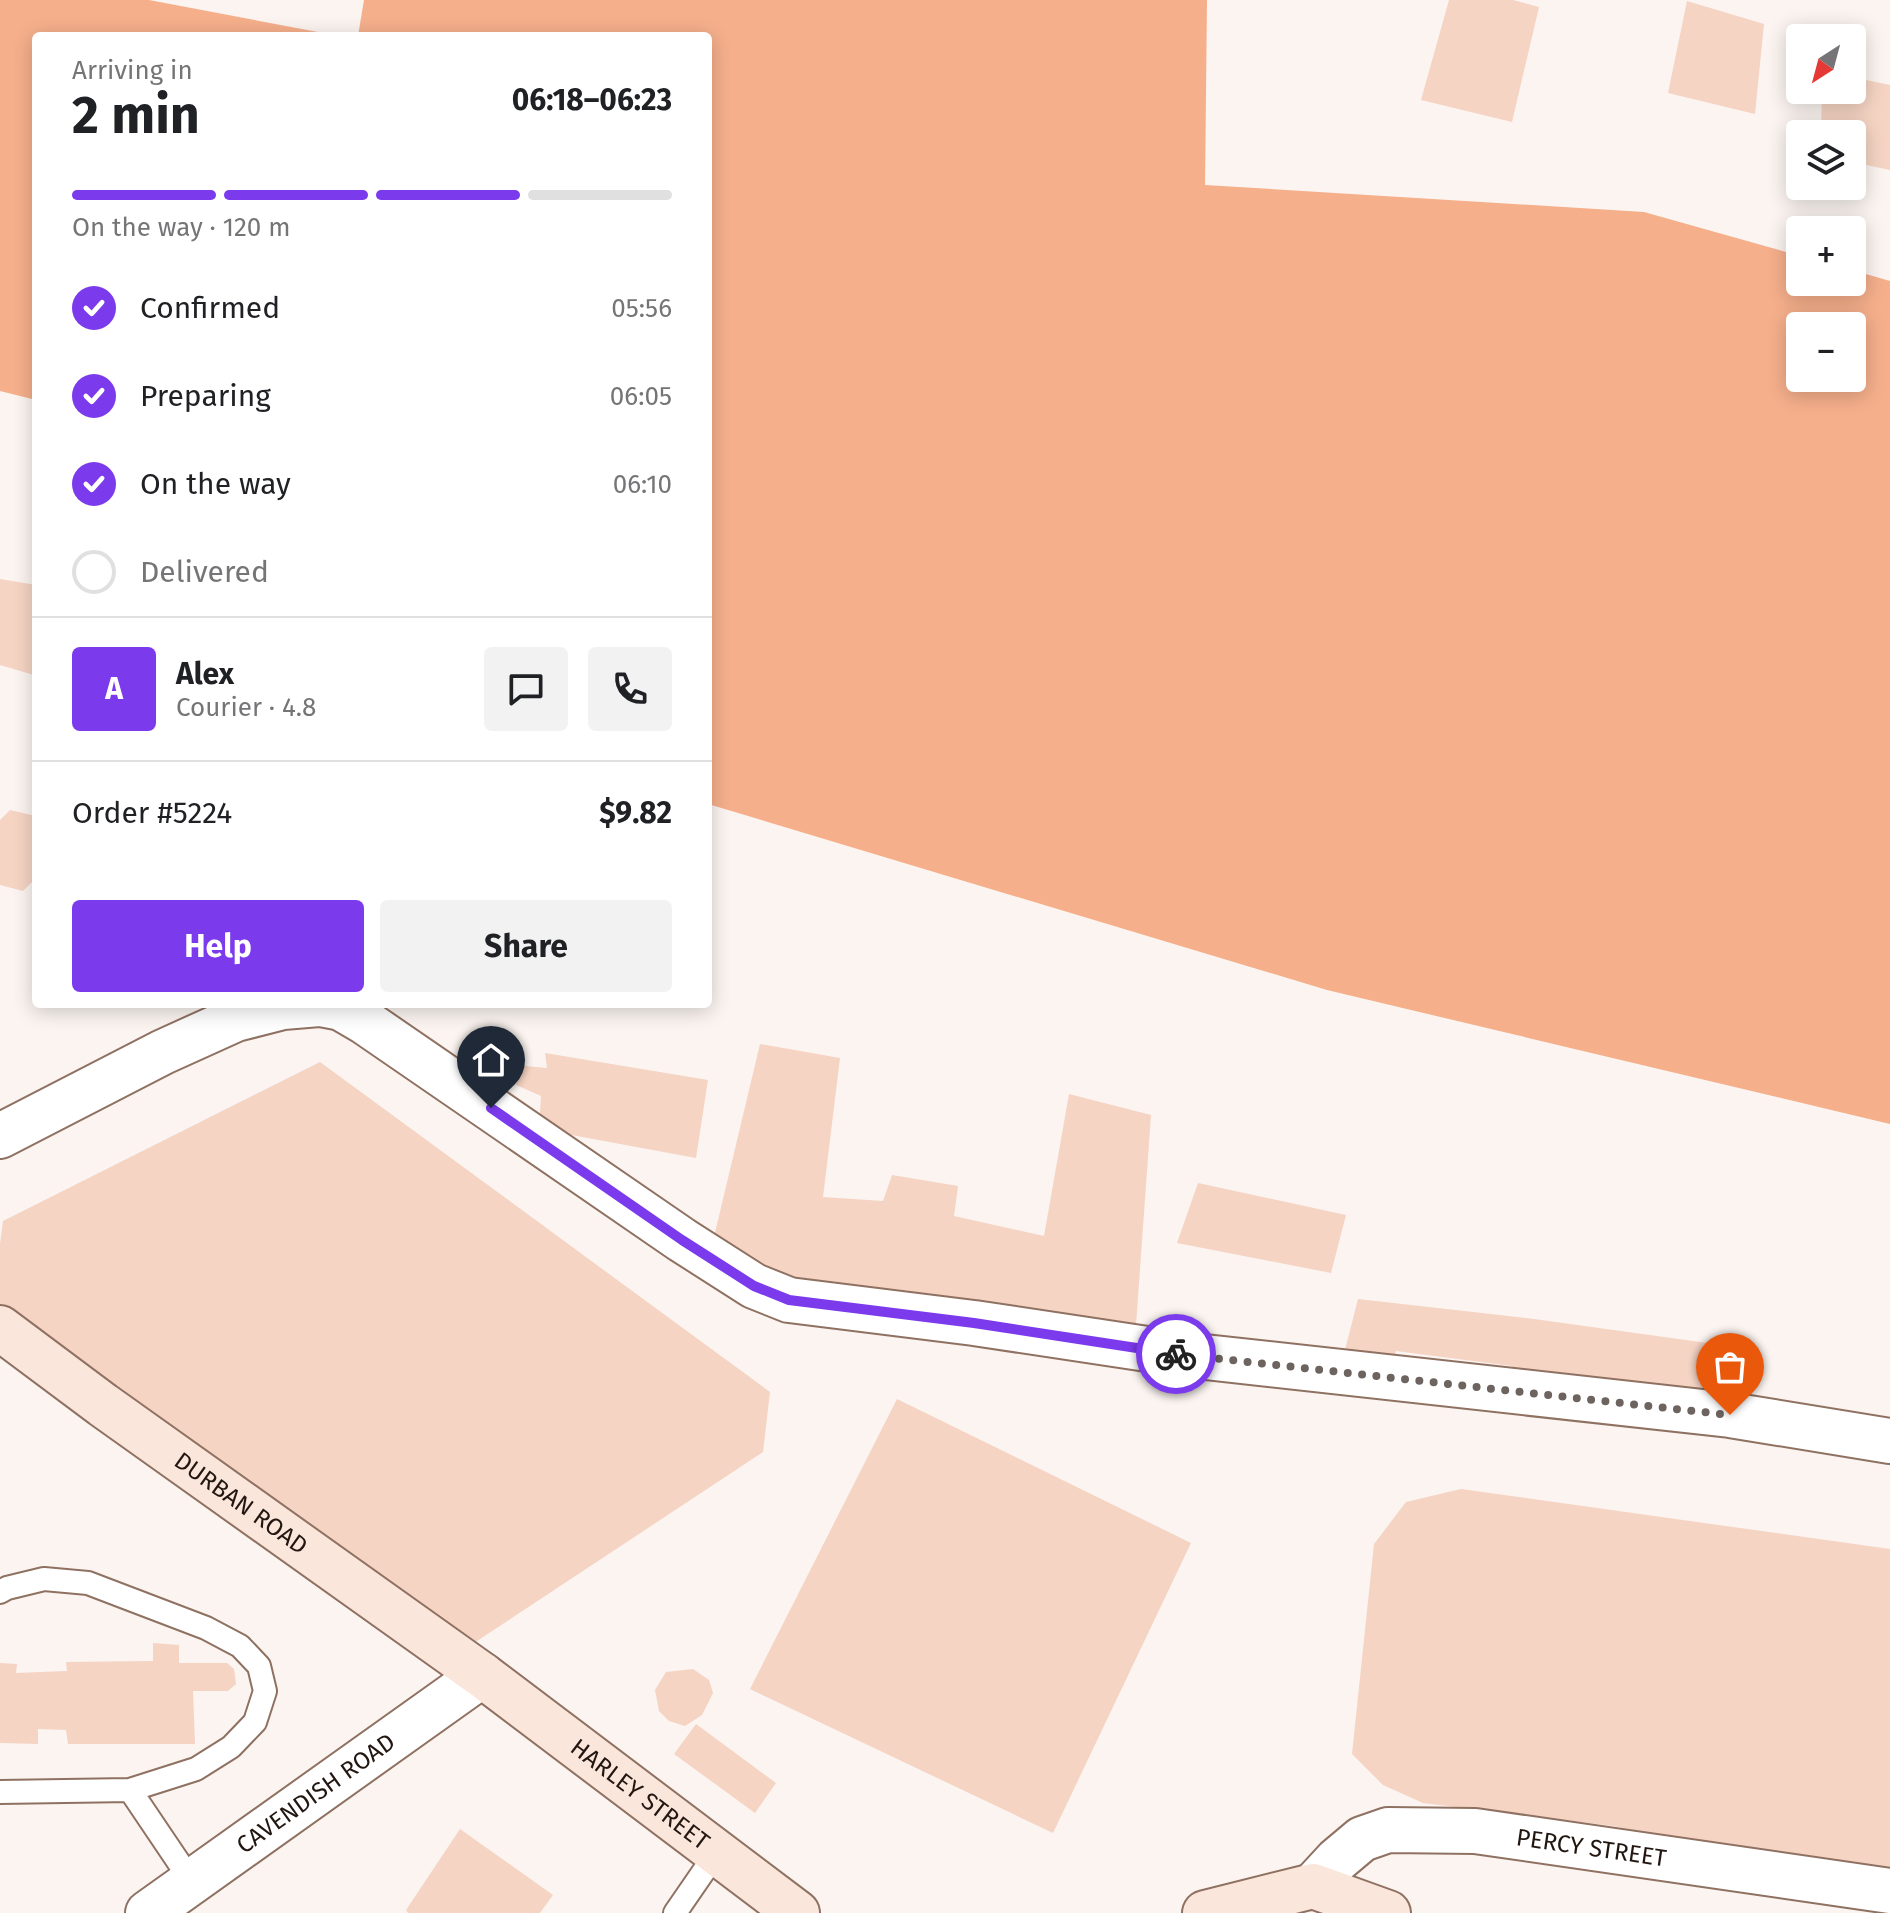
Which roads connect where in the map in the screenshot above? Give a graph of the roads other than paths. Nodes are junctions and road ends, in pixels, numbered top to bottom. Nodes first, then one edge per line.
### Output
1 (279, 1008) edge
2 (341, 1008) edge
3 (0, 1136) edge
4 (0, 1328) edge
5 (1890, 1441) edge
6 (0, 1592) edge
7 (482, 1675) junction
8 (130, 1790) junction
9 (0, 1792) edge
10 (717, 1852) junction
11 (192, 1882) junction
12 (1313, 1886) junction
13 (1890, 1891) edge
14 (148, 1913) edge
15 (675, 1913) edge
16 (797, 1913) edge
17 (1205, 1913) edge
18 (1388, 1913) edge

1 - 3 street
2 - 5 street
4 - 7 street, DURBAN ROAD
6 - 8 lane
7 - 10 street, HARLEY STREET
7 - 11 street, CAVENDISH ROAD
8 - 9 lane
8 - 11 lane
10 - 15 lane
10 - 16 street, HARLEY STREET
11 - 14 street, CAVENDISH ROAD
12 - 13 street, PERCY STREET
12 - 17 street
12 - 18 street

